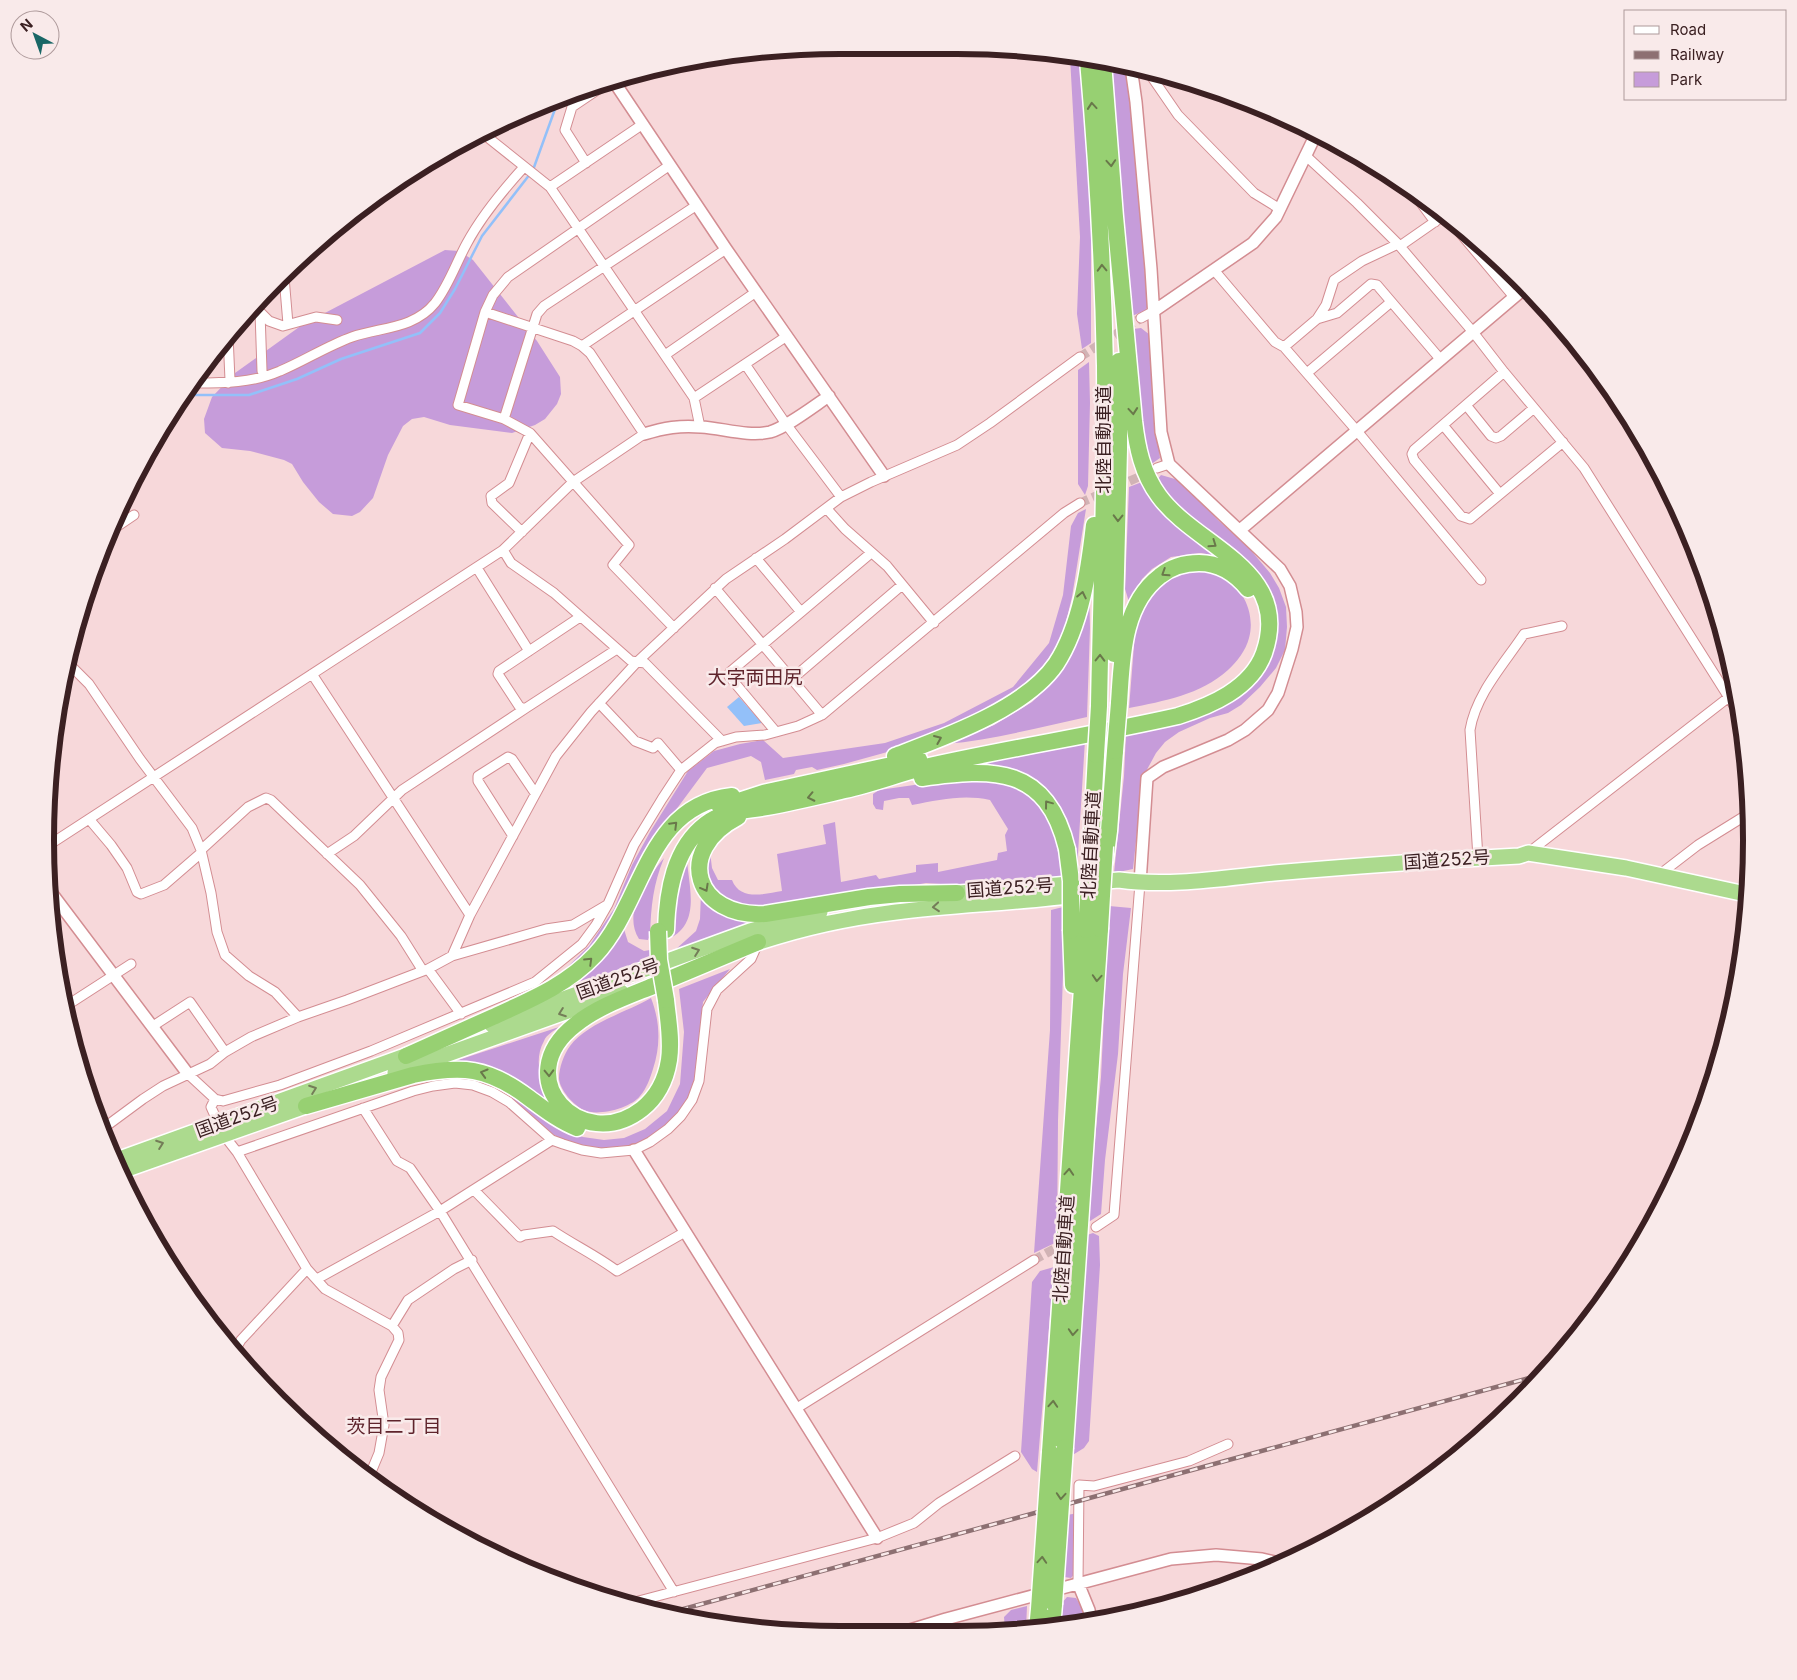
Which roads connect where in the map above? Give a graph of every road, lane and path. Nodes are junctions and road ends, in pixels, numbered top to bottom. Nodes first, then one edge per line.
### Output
1 (1088, 65) edge
2 (1103, 68) edge
3 (1132, 74) edge
4 (1154, 79) edge
5 (617, 86) edge
6 (594, 93) edge
7 (643, 124) junction
8 (488, 137) edge
9 (1313, 139) edge
10 (1305, 155) junction
11 (586, 163) junction
12 (670, 165) junction
13 (524, 167) junction
14 (550, 188) junction
15 (697, 205) junction
16 (1114, 206) junction
17 (1280, 208) junction
18 (1425, 208) edge
19 (1439, 219) edge
20 (1435, 222) junction
21 (578, 228) junction
22 (1399, 245) junction
23 (1472, 246) edge
24 (726, 249) junction
25 (604, 268) junction
26 (1214, 270) junction
27 (285, 283) edge
28 (1102, 290) junction
29 (756, 292) junction
30 (1520, 292) edge
31 (1514, 297) junction
32 (1391, 302) junction
33 (633, 310) junction
34 (1154, 311) junction
35 (260, 312) joint
36 (485, 312) junction
37 (1141, 318) tunnel mouth
38 (1317, 319) junction
39 (337, 320) dead end
40 (288, 324) junction
41 (531, 328) junction
42 (1473, 332) junction
43 (787, 336) junction
44 (228, 346) edge
45 (582, 346) junction
46 (1284, 347) junction
47 (665, 355) junction
48 (1080, 357) tunnel mouth
49 (1441, 360) junction
50 (745, 364) junction
51 (262, 371) dead end
52 (1504, 372) junction
53 (1307, 373) junction
54 (200, 383) edge
55 (228, 383) junction
56 (829, 396) junction
57 (694, 398) junction
58 (1466, 405) junction
59 (1534, 408) junction
60 (504, 419) junction
61 (786, 424) junction
62 (1443, 425) junction
63 (700, 427) junction
64 (1357, 431) junction
65 (530, 433) junction
66 (644, 434) junction
67 (1563, 442) junction
68 (1169, 464) junction
69 (1157, 468) tunnel mouth
70 (884, 476) junction
71 (573, 482) junction
72 (1500, 494) junction
73 (841, 497) junction
74 (1080, 504) tunnel mouth
75 (827, 509) junction
76 (134, 515) dead end
77 (121, 524) edge
78 (1240, 530) junction
79 (522, 532) junction
80 (503, 550) junction
81 (871, 553) junction
82 (756, 558) junction
83 (477, 568) junction
84 (1481, 580) dead end
85 (902, 585) junction
86 (716, 588) junction
87 (801, 612) junction
88 (580, 617) junction
89 (934, 623) junction
90 (1562, 626) dead end
91 (674, 628) junction
92 (763, 644) junction
93 (617, 649) junction
94 (529, 651) junction
95 (637, 662) junction
96 (74, 668) edge
97 (312, 674) junction
98 (792, 679) junction
99 (1728, 698) junction
100 (1731, 702) edge
101 (599, 703) junction
102 (1110, 704) junction
103 (526, 708) junction
104 (822, 714) junction
105 (776, 732) junction
106 (722, 741) junction
107 (681, 770) junction
108 (153, 776) junction
109 (846, 782) junction
110 (535, 793) junction
111 (393, 797) junction
112 (764, 800) junction
113 (1743, 817) edge
114 (89, 819) junction
115 (512, 836) junction
116 (54, 841) edge
117 (1101, 847) junction
118 (201, 852) junction
119 (1528, 853) junction
120 (327, 854) junction
121 (1478, 858) junction
122 (1659, 875) junction
123 (1140, 883) junction
124 (957, 892) junction
125 (1742, 892) edge
126 (56, 899) edge
127 (608, 904) junction
128 (470, 915) junction
129 (1086, 930) junction
130 (758, 942) junction
131 (452, 956) junction
132 (131, 964) dead end
133 (426, 970) junction
134 (112, 976) junction
135 (669, 999) junction
136 (71, 1003) edge
137 (461, 1014) junction
138 (298, 1016) junction
139 (153, 1026) junction
140 (225, 1052) junction
141 (406, 1056) junction
142 (188, 1074) junction
143 (215, 1099) junction
144 (306, 1106) junction
145 (363, 1108) junction
146 (108, 1125) edge
147 (221, 1129) junction
148 (552, 1140) junction
149 (634, 1150) junction
150 (237, 1152) junction
151 (122, 1159) edge
152 (126, 1169) edge
153 (474, 1190) junction
154 (440, 1211) junction
155 (1096, 1226) dead end
156 (685, 1232) junction
157 (472, 1260) junction
158 (1034, 1260) tunnel mouth
159 (307, 1269) junction
160 (317, 1279) junction
161 (392, 1326) junction
162 (238, 1345) edge
163 (796, 1408) junction
164 (1228, 1444) dead end
165 (1057, 1450) junction
166 (1015, 1456) dead end
167 (372, 1472) edge
168 (877, 1538) junction
169 (1270, 1561) edge
170 (1078, 1583) junction
171 (674, 1592) junction
172 (642, 1600) edge
173 (1047, 1607) junction
174 (1090, 1615) edge
175 (1050, 1621) edge
176 (1040, 1622) edge
177 (925, 1626) edge

28 -> 1 highway, 北陸自動車道
2 -> 16 highway, 北陸自動車道
3 - 34 street
4 - 17 street
5 - 7 street
6 - 11 street
7 - 11 street
7 - 12 street
8 - 13 street
9 - 10 street
10 - 17 street
10 - 22 street
11 - 14 street
12 - 15 street
12 - 21 street
13 - 14 street
13 - 55 street
14 - 21 street
15 - 24 street
15 - 25 street
16 -> 102 highway, 北陸自動車道
16 -> 109 highway
17 - 26 street
18 - 20 street
19 - 20 street
20 - 22 street
21 - 25 street
21 - 36 street
22 - 38 street
22 - 42 street
23 - 31 street
24 - 29 street
24 - 33 street
25 - 33 street
25 - 41 street
26 - 34 street
26 - 46 street
27 - 40 street
102 -> 28 highway, 北陸自動車道
109 -> 28 highway
29 - 43 street
29 - 47 street
30 - 31 street
31 - 42 street
32 - 38 street
32 - 49 street
32 - 53 street
33 - 45 street
33 - 47 street
34 - 37 street
34 - 68 street
35 - 40 street
35 - 51 street
36 - 41 street
36 - 60 street
38 - 46 street
39 - 40 street
41 - 45 street
41 - 60 street
42 - 49 street
42 - 52 street
43 - 50 street
43 - 56 street
44 - 55 street
45 - 66 street
46 - 53 street
47 - 57 street
48 - 70 street
49 - 64 street
50 - 57 street
50 - 61 street
52 - 58 street
52 - 59 street
53 - 64 street
54 - 55 street
56 - 61 street
56 - 70 street
57 - 63 street
58 - 59 street
58 - 62 street
59 - 67 street
60 - 65 street
61 - 63 street
61 - 73 street
62 - 72 street
62 - 72 street
63 - 66 street
64 - 78 street
64 - 84 street
65 - 71 street
65 - 79 street
66 - 71 street
67 - 72 street
67 - 99 street
68 - 69 street
68 - 78 street
70 - 73 street
71 - 79 street
71 - 91 street
73 - 75 street
74 - 89 street
75 - 81 street
75 - 82 street
76 - 77 street
78 - 123 street
79 - 80 street
80 - 83 street
80 - 88 street
81 - 85 street
81 - 87 street
82 - 86 street
82 - 87 street
83 - 94 street
83 - 97 street
85 - 89 street
85 - 98 street
86 - 91 street
86 - 92 street
87 - 92 street
88 - 93 street
88 - 94 street
89 - 104 street
90 - 121 street
91 - 95 street
92 - 98 street
92 - 105 street
93 - 95 street
93 - 103 street
94 - 103 street
95 - 101 street
95 - 106 street
96 - 108 street
97 - 108 street
97 - 111 street
98 - 104 street
99 - 100 street
99 - 119 street
101 - 107 street
101 - 110 street
109 -> 102 highway
102 - 117 highway, 北陸自動車道, bridge
103 - 111 street
104 - 105 street
105 - 106 street
106 - 107 street
107 - 127 street
108 - 114 street
108 - 118 street
109 - 112 highway
129 -> 109 highway, bridge
110 - 115 street
110 - 115 street
111 - 120 street
111 - 128 street
112 -> 124 highway
112 - 135 highway, bridge
141 -> 112 highway
113 - 122 street
114 - 116 street
114 - 118 street
115 - 128 street
117 - 129 highway, 北陸自動車道, bridge
117 - 129 highway, 北陸自動車道, bridge
118 - 120 street
118 - 138 street
119 - 121 highway, 国道252号
119 - 122 highway, 国道252号
120 - 133 street
121 - 123 highway, 国道252号
122 - 125 highway, 国道252号
123 - 124 highway, 国道252号
123 -> 130 highway, 国道252号
123 - 155 street
141 -> 124 highway, 国道252号
126 - 134 street
127 - 131 street
127 - 137 street
128 - 131 street
129 -> 165 highway, 北陸自動車道
165 -> 129 highway, 北陸自動車道
130 -> 135 highway
130 -> 144 highway, 国道252号
130 - 149 street
131 - 133 street
132 - 134 street
133 - 137 street
133 - 138 street
134 - 136 street
134 - 139 street
135 -> 144 highway
137 - 143 street
138 - 140 street
139 - 140 street
139 - 142 street
140 - 142 street
147 -> 141 highway, 国道252号
142 - 143 street
142 - 146 street
143 - 147 street
144 - 147 highway, 国道252号
145 - 148 street
145 - 150 street
145 - 154 street
147 - 150 street
151 -> 147 highway, 国道252号
147 - 152 highway, 国道252号
148 - 149 street
148 - 153 street
149 - 156 street
150 - 159 street
153 - 154 street
153 - 156 street
154 - 157 street
154 - 160 street
156 - 163 street
157 - 161 street
157 - 171 street
158 - 163 street
159 - 160 street
159 - 162 street
160 - 161 street
161 - 167 street
163 - 168 street
164 - 170 street
165 - 173 highway, 北陸自動車道, bridge
166 - 168 street
168 - 171 street
169 - 170 street
170 - 174 street
170 - 177 street
171 - 172 street
173 - 175 highway, 北陸自動車道
173 - 176 highway, 北陸自動車道

